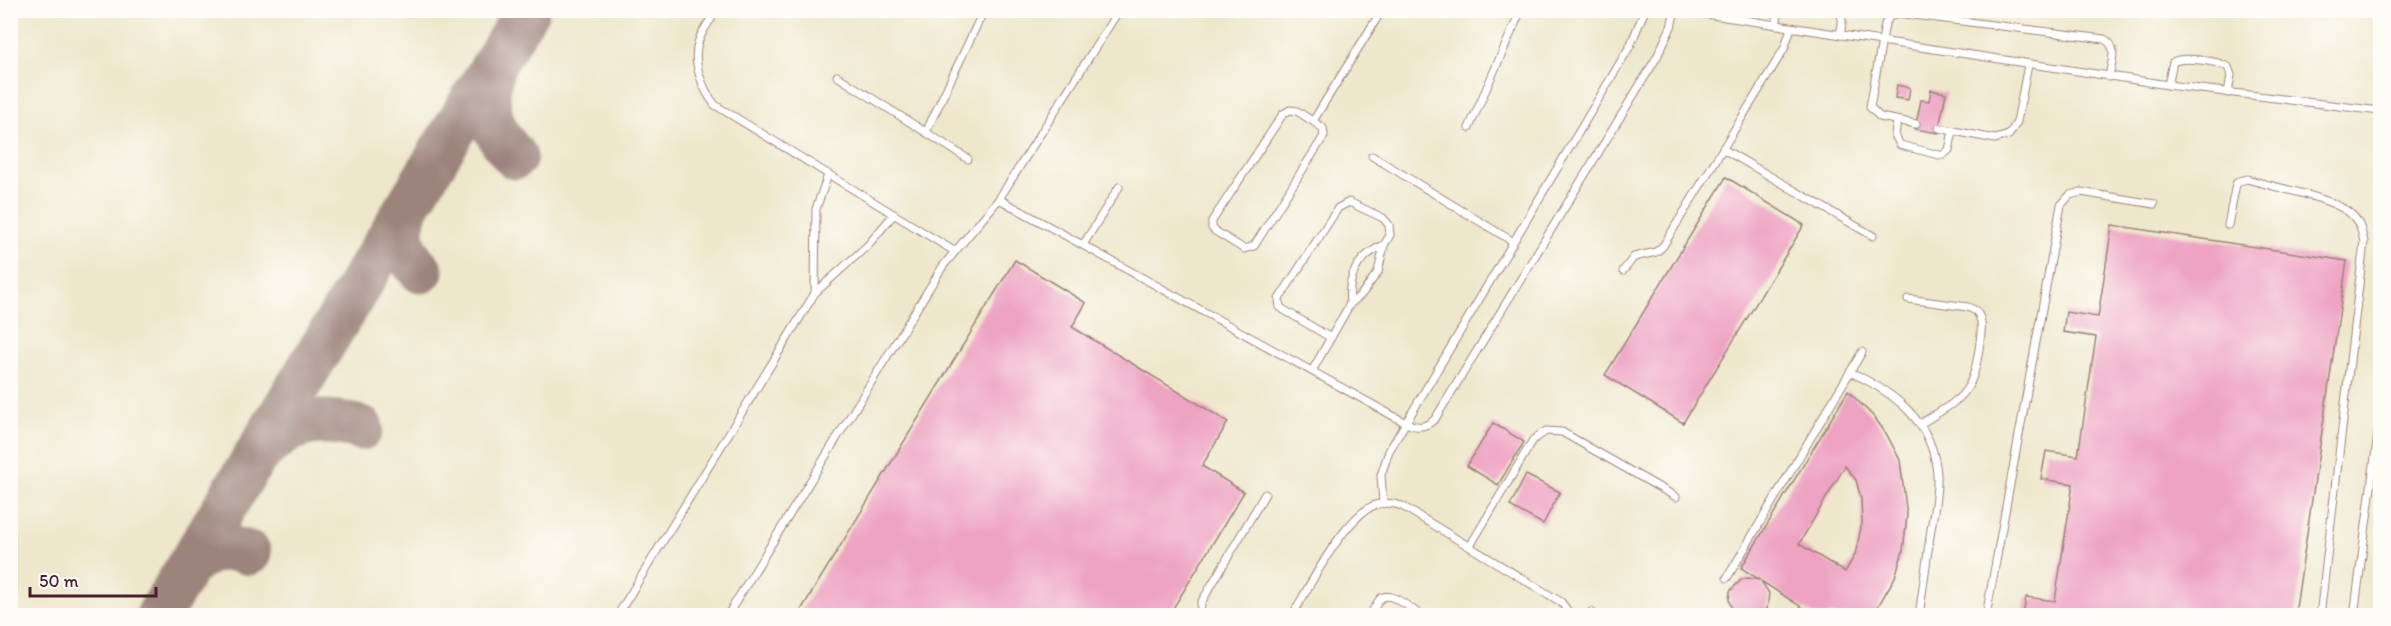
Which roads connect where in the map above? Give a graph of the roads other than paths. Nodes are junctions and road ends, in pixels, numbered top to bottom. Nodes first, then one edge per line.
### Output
1 (717, 10) edge
2 (984, 10) edge
3 (1119, 10) edge
4 (1382, 10) edge
5 (1521, 10) edge
6 (1645, 10) edge
7 (1677, 10) edge
8 (1779, 10) edge
9 (1833, 10) edge
10 (1776, 25) junction
11 (1791, 28) junction
12 (1840, 35) junction
13 (1882, 42) junction
14 (2028, 65) junction
15 (837, 76) dead end
16 (2109, 76) junction
17 (2169, 85) junction
18 (2228, 93) junction
19 (2380, 111) edge
20 (1313, 121) junction
21 (1897, 121) junction
22 (1916, 124) dead end
23 (1469, 128) dead end
24 (1939, 128) dead end
25 (1953, 131) junction
26 (926, 132) junction
27 (1723, 149) junction
28 (1372, 156) dead end
29 (968, 159) dead end
30 (828, 175) junction
31 (1119, 187) dead end
32 (999, 199) junction
33 (2154, 204) dead end
34 (894, 214) junction
35 (2228, 225) dead end
36 (1873, 236) dead end
37 (1512, 241) junction
38 (1083, 245) junction
39 (1384, 245) junction
40 (954, 251) junction
41 (1623, 271) dead end
42 (815, 293) junction
43 (1908, 299) dead end
44 (1350, 304) junction
45 (1331, 338) junction
46 (1862, 352) dead end
47 (1312, 371) junction
48 (1850, 372) junction
49 (2380, 419) edge
50 (1406, 423) junction
51 (1920, 424) junction
52 (1265, 494) dead end
53 (1676, 497) dead end
54 (1383, 503) junction
55 (1470, 546) junction
56 (1727, 578) dead end
57 (617, 615) edge
58 (727, 615) edge
59 (1200, 615) edge
60 (1292, 615) edge
61 (1370, 615) edge
62 (1422, 615) edge
63 (1567, 615) edge
64 (1919, 615) edge
65 (1986, 615) edge
66 (2320, 615) edge
67 (2354, 615) edge

1 - 30 lane
2 - 26 lane
3 - 32 lane
4 - 20 lane
5 - 23 lane
6 - 37 lane
7 - 10 lane
7 - 50 lane
8 - 10 lane
9 - 12 lane
10 - 11 lane
11 - 12 lane
11 - 27 lane
12 - 13 lane
13 - 14 lane
13 - 16 lane
13 - 21 lane
14 - 16 lane
14 - 25 lane
15 - 26 lane
16 - 17 lane
17 - 18 lane
17 - 18 lane
18 - 19 lane
20 - 20 lane
21 - 22 lane
21 - 25 lane
24 - 25 lane
26 - 29 lane
27 - 36 lane
27 - 41 lane
28 - 37 lane
30 - 34 lane
30 - 42 lane
31 - 38 lane
32 - 38 lane
32 - 40 lane
33 - 65 lane
34 - 40 lane
34 - 42 lane
35 - 66 lane
37 - 50 lane
38 - 47 lane
39 - 44 lane
39 - 44 lane
39 - 45 lane
40 - 58 lane
42 - 57 lane
43 - 51 lane
44 - 45 lane
45 - 47 lane
46 - 48 lane
47 - 50 lane
48 - 51 lane
48 - 56 lane
49 - 67 lane
50 - 54 lane
51 - 64 lane
52 - 59 lane
53 - 55 lane
54 - 55 lane
54 - 60 lane
55 - 63 lane
61 - 62 lane

